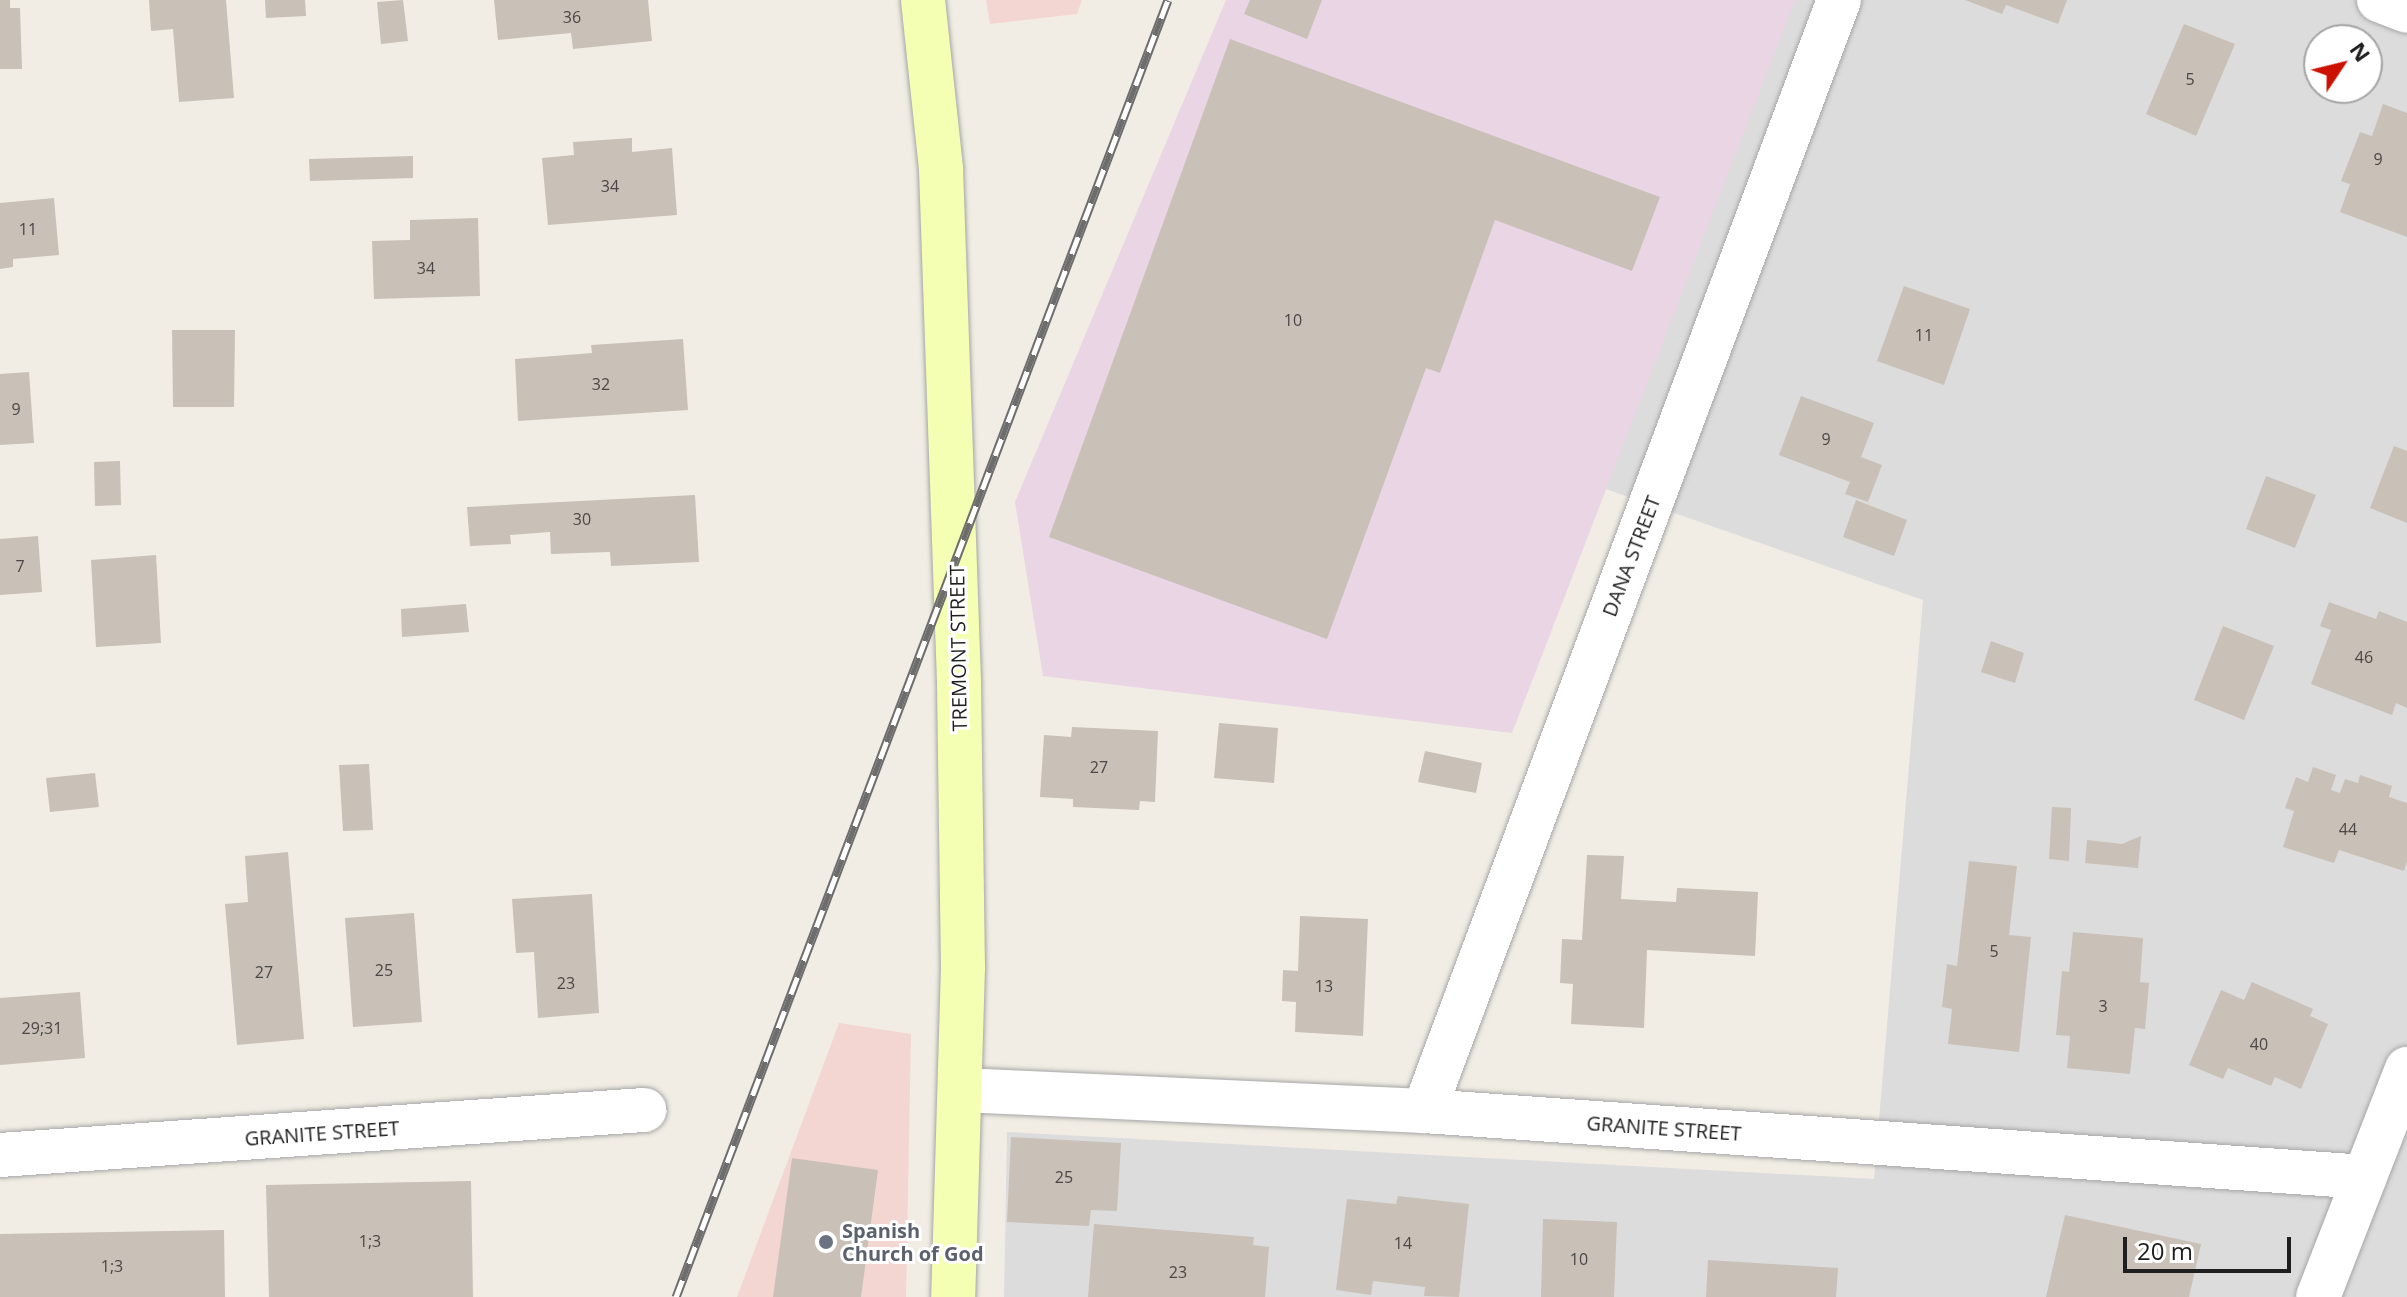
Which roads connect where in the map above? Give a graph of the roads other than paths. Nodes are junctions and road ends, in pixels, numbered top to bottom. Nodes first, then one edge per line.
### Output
1 (923, 0) edge
2 (1839, 0) edge
3 (2379, 0) edge
4 (2407, 11) edge
5 (2407, 1069) edge
6 (962, 1090) junction
7 (644, 1110) dead end
8 (1424, 1111) junction
9 (0, 1155) edge
10 (2365, 1177) junction
11 (953, 1297) edge
12 (2318, 1297) edge

1 - 6 main road, TREMONT STREET
2 - 8 street, DANA STREET
3 - 4 street
5 - 10 street
6 - 8 street, GRANITE STREET
6 - 11 main road, TREMONT STREET
7 - 9 street, GRANITE STREET
8 - 10 street, GRANITE STREET
10 - 12 street

